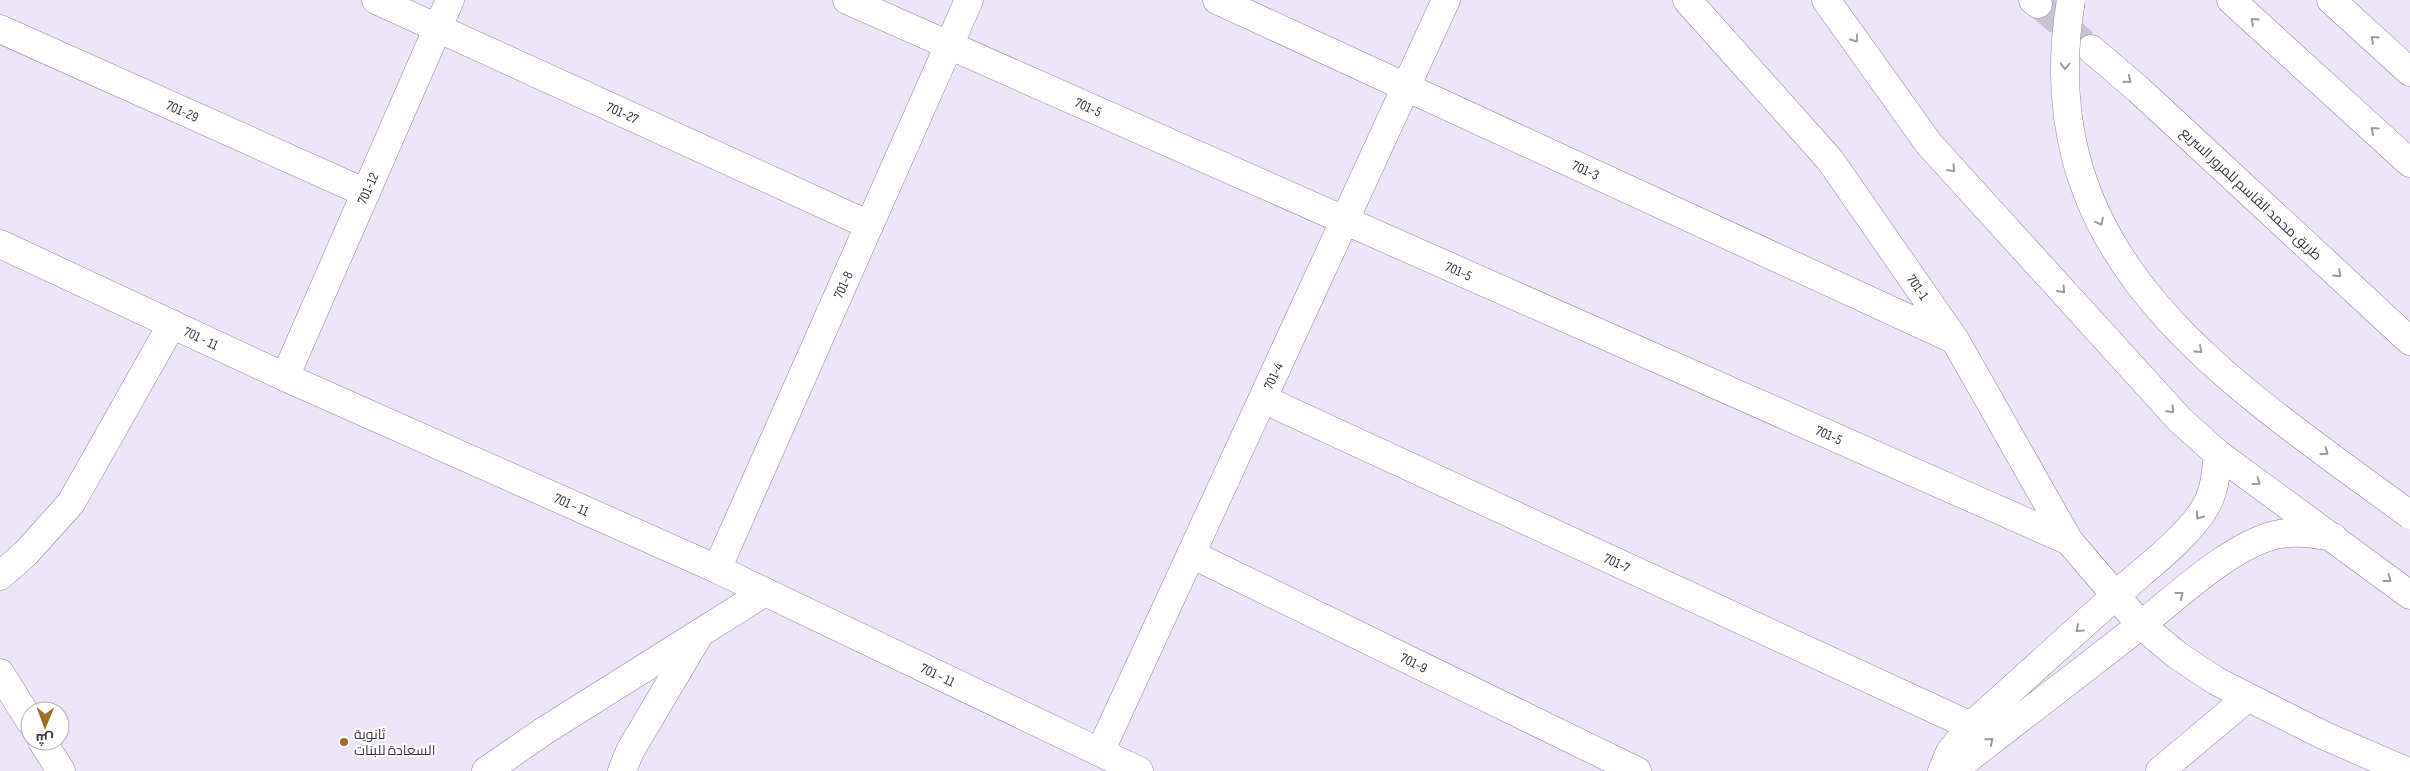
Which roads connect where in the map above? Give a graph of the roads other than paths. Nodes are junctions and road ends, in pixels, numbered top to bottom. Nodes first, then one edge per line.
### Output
1 (376, 0) edge
2 (450, 0) edge
3 (847, 0) edge
4 (969, 0) edge
5 (1217, 0) edge
6 (1446, 0) edge
7 (1687, 0) edge
8 (1826, 0) edge
9 (2071, 0) edge
10 (2231, 0) edge
11 (2331, 0) edge
12 (438, 28) junction
13 (0, 29) edge
14 (949, 45) junction
15 (2091, 49) tunnel mouth
16 (2410, 72) edge
17 (1406, 87) junction
18 (2410, 163) edge
19 (366, 193) junction
20 (1345, 220) junction
21 (869, 225) junction
22 (0, 244) edge
23 (172, 324) junction
24 (1954, 340) junction
25 (2410, 341) edge
26 (285, 377) junction
27 (1263, 399) junction
28 (2218, 454) junction
29 (2410, 515) edge
30 (2334, 537) junction
31 (2070, 541) junction
32 (1191, 554) junction
33 (717, 569) junction
34 (0, 576) edge
35 (766, 592) junction
36 (2410, 595) edge
37 (2115, 596) junction
38 (2141, 625) junction
39 (700, 633) junction
40 (0, 673) edge
41 (2247, 698) junction
42 (20, 705) edge
43 (1970, 726) junction
44 (48, 751) edge
45 (1100, 752) junction
46 (61, 771) edge
47 (486, 771) edge
48 (622, 771) edge
49 (1140, 771) edge
50 (1637, 771) edge
51 (1942, 771) edge
52 (1952, 771) edge
53 (2160, 771) edge
54 (2406, 771) edge

1 - 12 main road, 701-27
2 - 12 main road, 701-12
3 - 14 main road, 701-5
4 - 14 main road, 701-8
5 - 17 main road, 701-3
6 - 17 main road, 701-4
7 - 24 main road, 701-1
8 -> 28 main road
9 -> 29 main road, bridge
18 -> 10 main road
16 -> 11 main road
12 - 19 main road, 701-12
12 - 21 main road, 701-27
13 - 19 main road, 701-29
14 - 20 main road, 701-5
14 - 21 main road, 701-8
15 -> 25 main road, طريق محمد القاسم للمرور السريع
17 - 20 main road, 701-4
17 - 24 main road, 701-3
19 - 26 main road, 701-12
20 - 27 main road, 701-4
20 - 31 main road, 701-5
21 - 33 main road, 701-8
22 - 23 main road, 701 - 11
23 - 26 main road, 701 - 11
23 - 34 main road
24 - 31 main road, 701-1
26 - 33 main road, 701 - 11
27 - 32 main road, 701-4
27 - 43 main road, 701-7
28 -> 30 main road
28 -> 37 main road
30 -> 36 main road
38 -> 30 main road
31 - 37 main road, 701-1
32 - 45 main road, 701-4
32 - 50 main road, 701-9
33 - 35 main road, 701 - 11
35 - 39 main road
35 - 45 main road, 701 - 11
37 - 38 main road, 701-1
37 -> 43 main road
38 - 41 main road, 701-1
52 -> 38 main road
39 - 47 main road
39 - 48 main road
40 - 42 main road
41 - 53 main road
41 - 54 main road, 701-1
43 - 51 main road
44 - 46 main road
45 - 49 main road, 701 - 11

